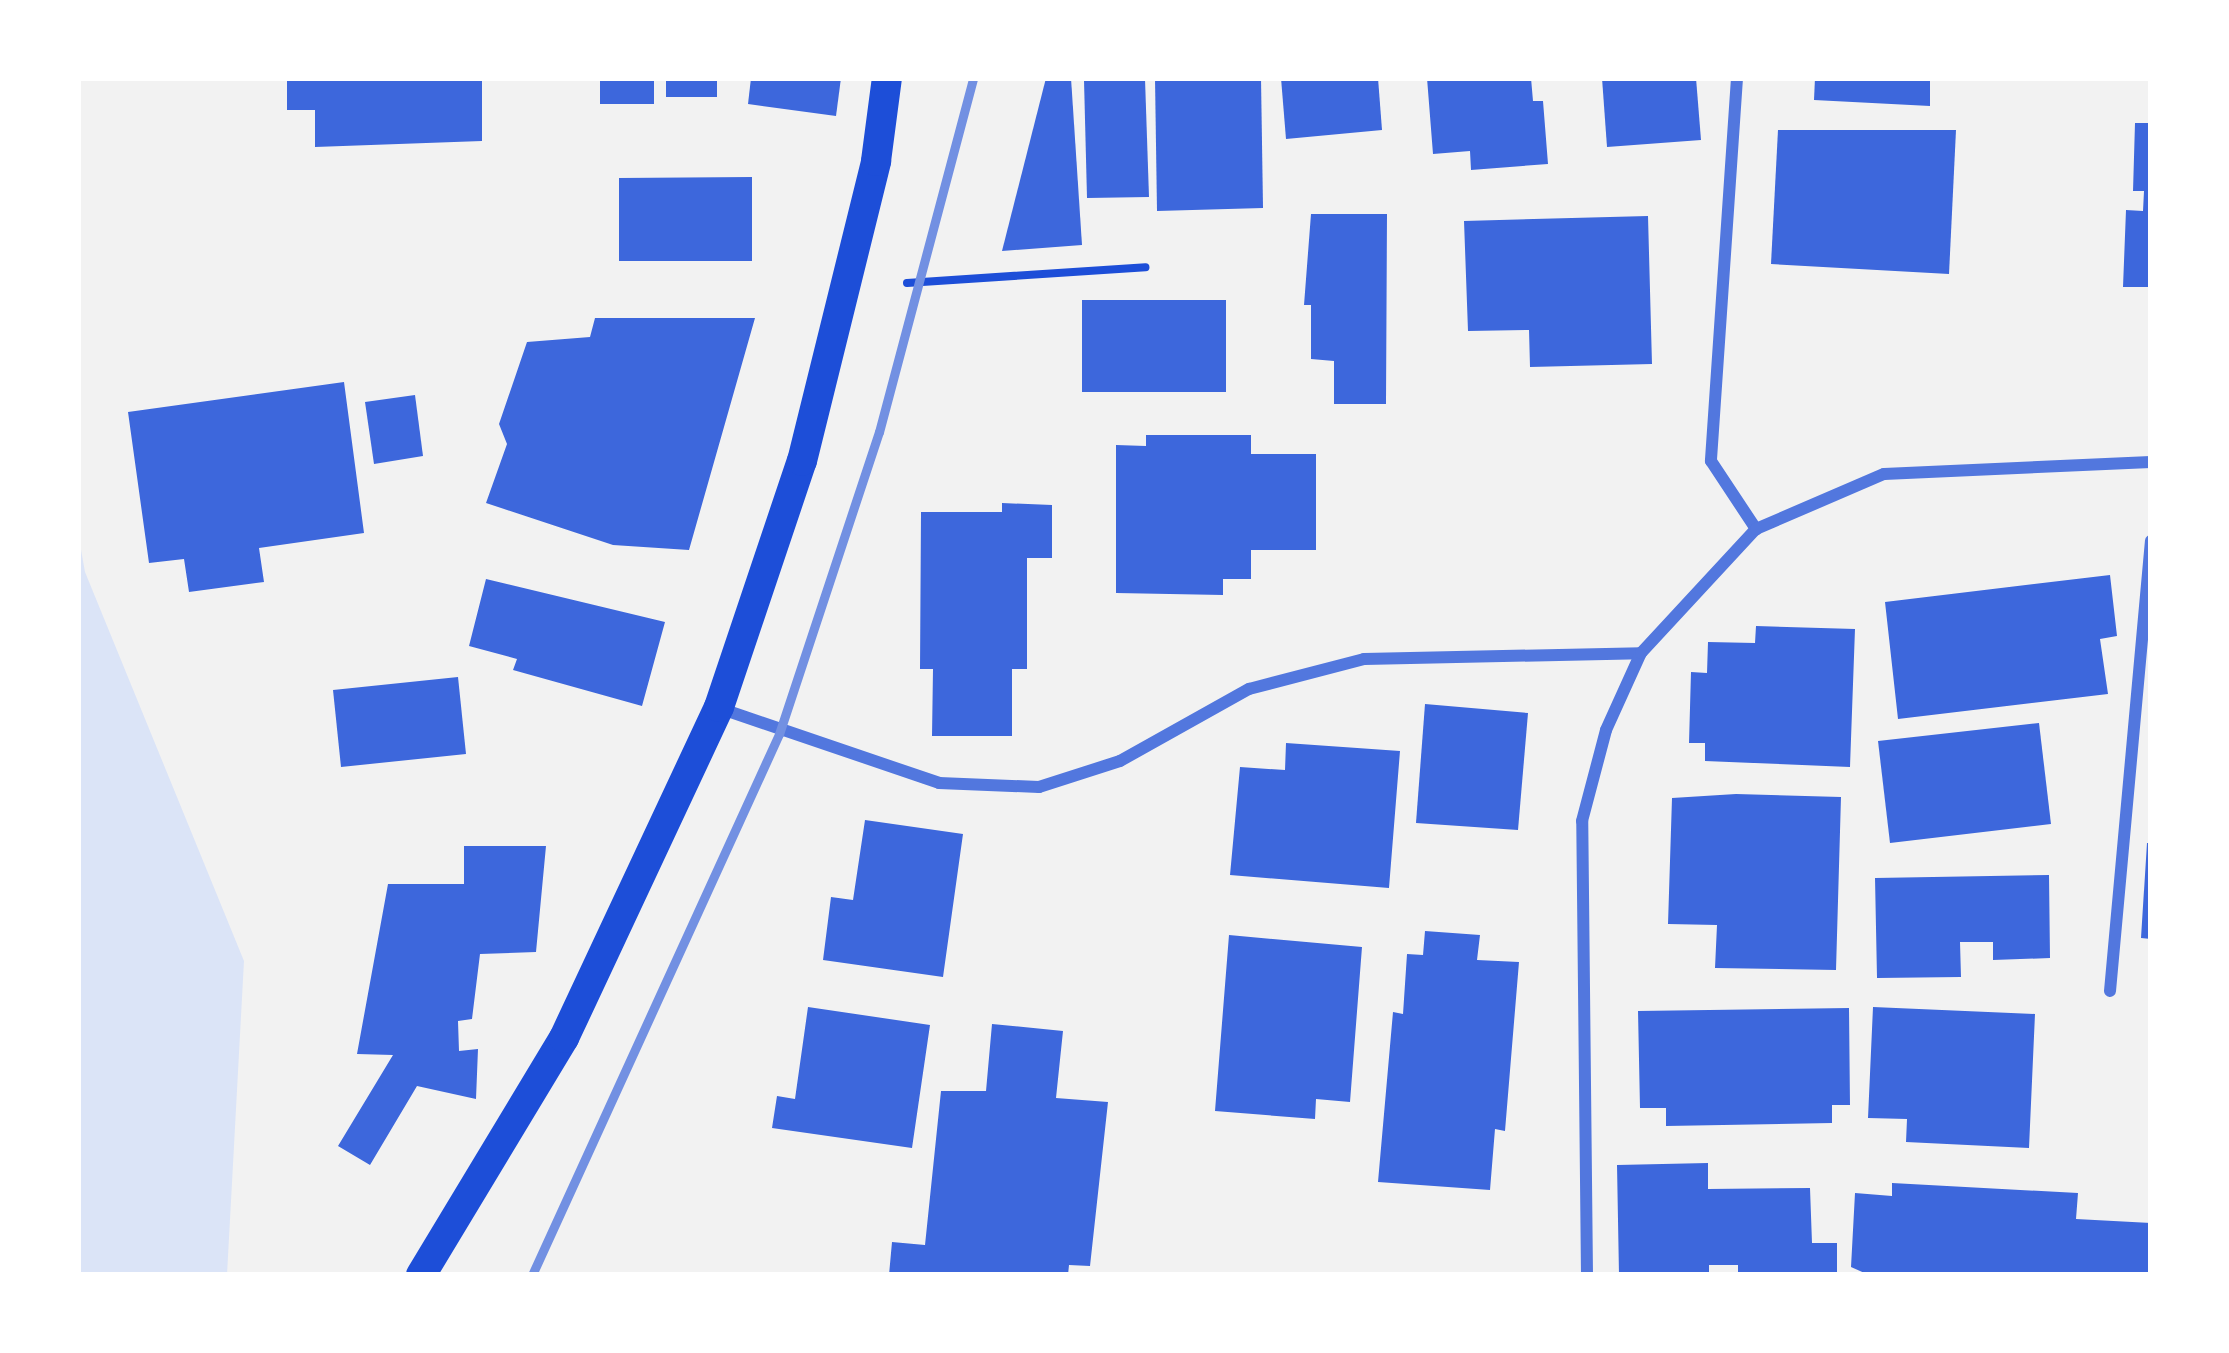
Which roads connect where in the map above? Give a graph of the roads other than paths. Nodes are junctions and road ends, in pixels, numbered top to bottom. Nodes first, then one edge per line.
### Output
1 (887, 78) edge
2 (1737, 78) edge
3 (2151, 462) edge
4 (1756, 529) junction
5 (2151, 541) edge
6 (1641, 653) junction
7 (719, 707) junction
8 (2110, 991) dead end
9 (422, 1275) edge
10 (1587, 1275) edge

1 - 7 main road
2 - 4 street
3 - 4 street
4 - 6 street
5 - 8 street
6 - 7 street
6 - 10 street
7 - 9 main road

